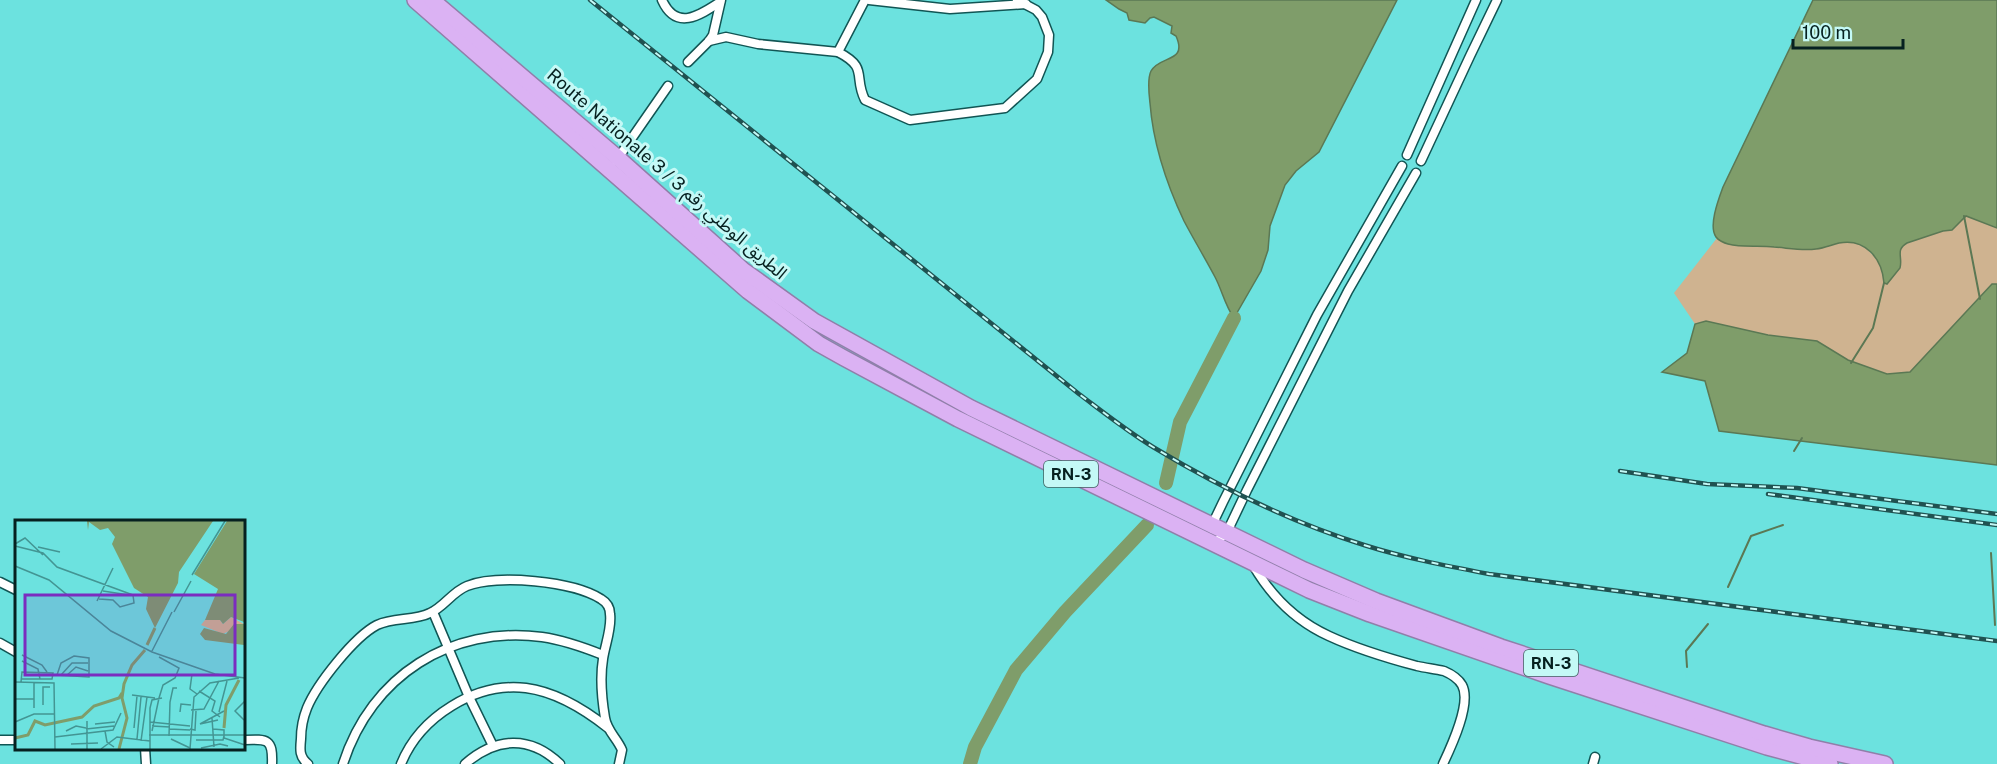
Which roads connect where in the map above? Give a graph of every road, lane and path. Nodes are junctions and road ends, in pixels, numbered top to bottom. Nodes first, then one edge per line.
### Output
1 (415, 0) edge
2 (432, 0) edge
3 (662, 0) edge
4 (864, 0) edge
5 (869, 0) edge
6 (1017, 0) edge
7 (1476, 0) edge
8 (1497, 0) edge
9 (720, 1) edge
10 (1027, 4) junction
11 (709, 41) junction
12 (838, 52) junction
13 (688, 62) dead end
14 (668, 86) dead end
15 (1407, 154) dead end
16 (1421, 161) dead end
17 (614, 163) junction
18 (1402, 166) dead end
19 (1416, 173) dead end
20 (1336, 283) junction
21 (1348, 291) junction
22 (1293, 364) junction
23 (1306, 371) junction
24 (1260, 428) junction
25 (1275, 434) junction
26 (1212, 525) junction
27 (1227, 532) junction
28 (1214, 544) junction
29 (1251, 562) junction
30 (0, 582) edge
31 (15, 590) edge
32 (433, 612) junction
33 (0, 644) edge
34 (447, 647) junction
35 (15, 652) edge
36 (603, 655) junction
37 (1552, 670) junction
38 (470, 697) junction
39 (608, 728) junction
40 (244, 740) edge
41 (493, 746) junction
42 (272, 764) edge
43 (308, 764) edge
44 (344, 764) edge
45 (401, 764) edge
46 (465, 764) edge
47 (560, 764) edge
48 (619, 764) edge
49 (1443, 764) edge
50 (1830, 764) edge
51 (1885, 764) edge

1 - 17 highway, Route Nationale 3 / الطريق الوطني رقم 3 / RN-3
2 - 17 highway, Route Nationale 3 / الطريق الوطني رقم 3 / RN-3
3 - 9 street
4 - 12 street
5 - 10 street
6 - 10 street
7 - 15 street
8 - 16 street
9 - 11 street
10 - 12 street
11 - 12 street
11 - 13 street
14 - 17 street
17 - 26 highway, Route Nationale 3 / الطريق الوطني رقم 3 / RN-3
17 - 28 highway, Route Nationale 3 / الطريق الوطني رقم 3 / RN-3
18 - 20 street
19 - 21 street
20 - 21 street
20 - 22 street
21 - 23 street
22 - 23 street
22 - 24 street
23 - 25 street
24 - 25 street
24 - 26 street
25 - 27 street
26 - 27 highway, Route Nationale 3 / الطريق الوطني رقم 3 / RN-3
26 - 28 street
27 - 28 street
27 - 37 highway, Route Nationale 3 / الطريق الوطني رقم 3 / RN-3
28 - 29 highway, Route Nationale 3 / الطريق الوطني رقم 3 / RN-3
29 - 37 highway, Route Nationale 3 / الطريق الوطني رقم 3 / RN-3
29 - 49 street
30 - 31 street
32 - 34 street
32 - 36 street
32 - 43 street
33 - 35 street
34 - 36 street
34 - 38 street
34 - 44 street
36 - 39 street
37 - 50 highway, Route Nationale 3 / الطريق الوطني رقم 3 / RN-3
37 - 51 highway, Route Nationale 3 / الطريق الوطني رقم 3 / RN-3
38 - 39 street
38 - 41 street
38 - 45 street
39 - 48 street
40 - 42 street
41 - 46 street
41 - 47 street

